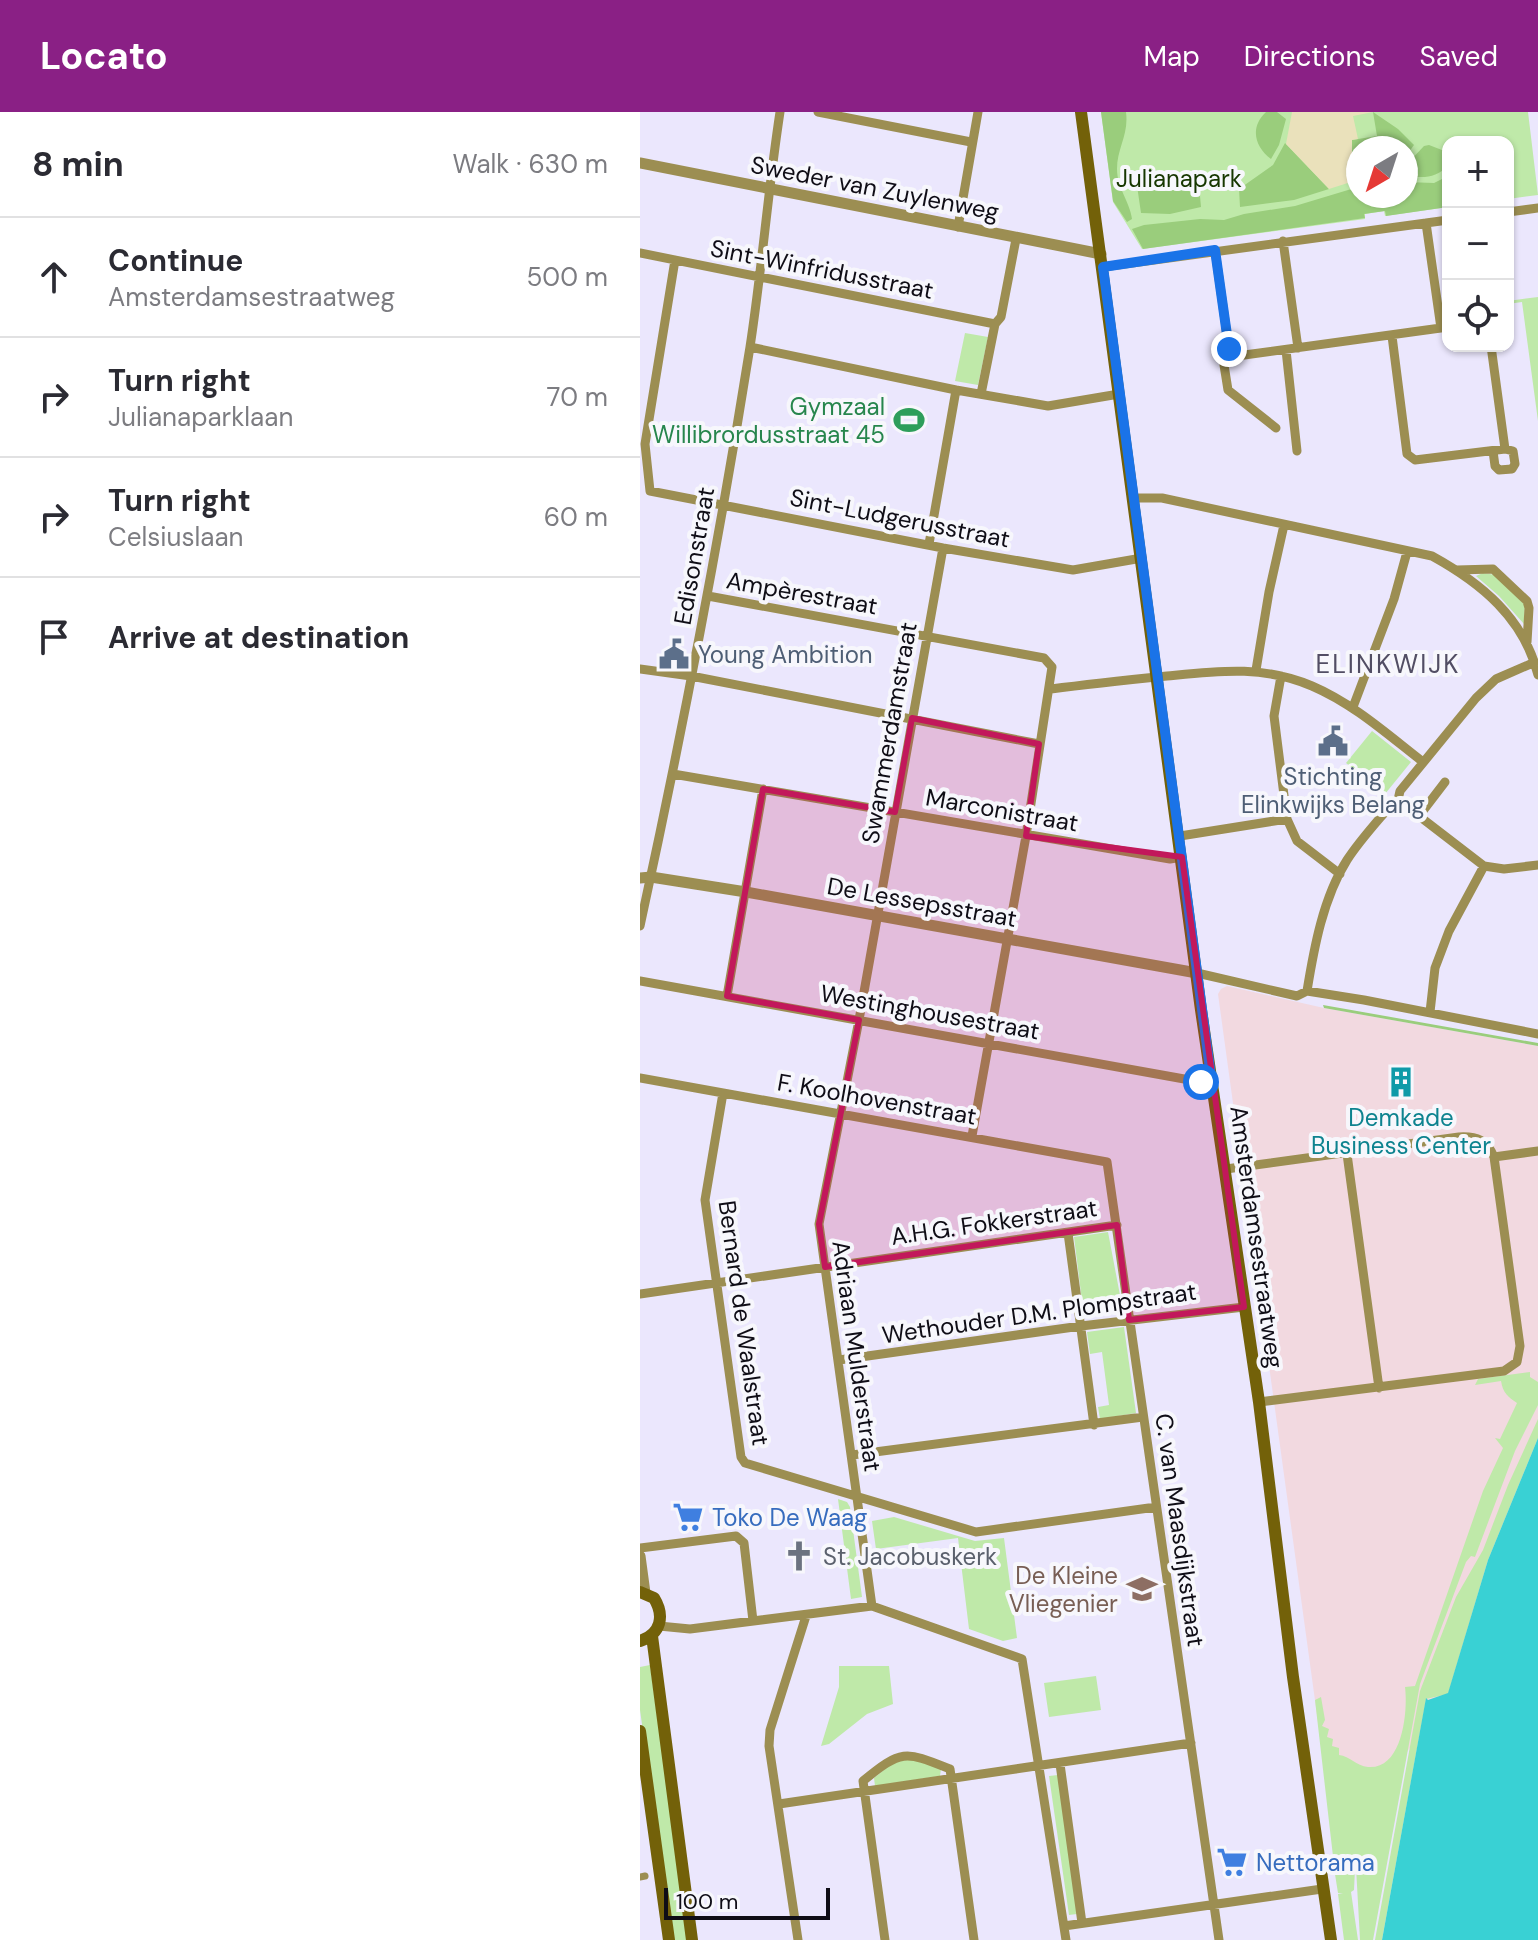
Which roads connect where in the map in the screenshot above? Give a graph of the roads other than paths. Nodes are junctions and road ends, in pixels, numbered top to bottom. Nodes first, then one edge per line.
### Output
1 (780, 112) edge
2 (818, 112) edge
3 (878, 112) edge
4 (978, 112) edge
5 (1081, 112) edge
6 (876, 123) junction
7 (971, 142) junction
8 (640, 163) edge
9 (768, 190) junction
10 (1538, 208) edge
11 (1514, 211) edge
12 (1442, 221) edge
13 (1426, 223) junction
14 (958, 227) junction
15 (1016, 239) junction
16 (1283, 241) junction
17 (1215, 250) junction
18 (640, 253) edge
19 (675, 260) junction
20 (1102, 261) junction
21 (761, 276) junction
22 (1442, 311) edge
23 (995, 324) junction
24 (1442, 328) edge
25 (1392, 336) junction
26 (750, 347) junction
27 (1298, 348) junction
28 (1286, 350) junction
29 (1492, 352) edge
30 (1232, 354) junction
31 (956, 390) junction
32 (981, 394) junction
33 (1119, 394) junction
34 (1276, 428) dead end
35 (643, 444) edge
36 (1505, 449) junction
37 (1297, 451) dead end
38 (1493, 451) junction
39 (1133, 498) junction
40 (724, 505) junction
41 (1284, 525) junction
42 (929, 544) junction
43 (943, 548) junction
44 (1407, 552) junction
45 (1142, 558) junction
46 (1457, 570) junction
47 (708, 596) junction
48 (928, 635) junction
49 (1527, 642) junction
50 (1535, 662) junction
51 (640, 669) edge
52 (1256, 670) junction
53 (1538, 675) edge
54 (691, 676) junction
55 (1281, 676) junction
56 (1158, 677) junction
57 (1051, 689) junction
58 (1353, 707) junction
59 (912, 718) junction
60 (1039, 744) junction
61 (1423, 762) junction
62 (673, 774) junction
63 (1445, 782) dead end
64 (763, 789) junction
65 (1398, 800) junction
66 (895, 812) junction
67 (1419, 816) junction
68 (1287, 819) junction
69 (1026, 836) junction
70 (1180, 836) junction
71 (1182, 857) junction
72 (1538, 865) edge
73 (1484, 866) junction
74 (1340, 874) junction
75 (645, 878) edge
76 (746, 892) junction
77 (877, 916) junction
78 (640, 926) edge
79 (1008, 940) junction
80 (1197, 973) junction
81 (640, 981) edge
82 (1307, 991) junction
83 (727, 996) junction
84 (1430, 1012) junction
85 (859, 1020) junction
86 (1538, 1034) edge
87 (989, 1044) junction
88 (640, 1078) edge
89 (1212, 1084) junction
90 (723, 1093) junction
91 (840, 1113) junction
92 (972, 1136) junction
93 (1538, 1151) edge
94 (1347, 1154) junction
95 (1494, 1157) junction
96 (1107, 1162) joint
97 (1226, 1169) junction
98 (1117, 1225) junction
99 (1068, 1233) junction
100 (825, 1267) junction
101 (716, 1282) junction
102 (640, 1294) edge
103 (1244, 1307) junction
104 (1129, 1320) junction
105 (1081, 1326) junction
106 (839, 1360) junction
107 (1379, 1388) junction
108 (1259, 1402) junction
109 (1143, 1417) junction
110 (1094, 1425) junction
111 (852, 1455) junction
112 (857, 1495) junction
113 (1156, 1507) junction
114 (640, 1548) edge
115 (640, 1556) edge
116 (643, 1592) edge
117 (872, 1606) junction
118 (806, 1616) junction
119 (753, 1621) junction
120 (651, 1634) edge
121 (640, 1731) edge
122 (1191, 1743) junction
123 (641, 1748) edge
124 (1060, 1764) junction
125 (1040, 1766) junction
126 (952, 1779) junction
127 (865, 1793) junction
128 (779, 1804) junction
129 (1322, 1889) junction
130 (1214, 1905) junction
131 (1082, 1923) junction
132 (1064, 1926) junction
133 (669, 1940) edge
134 (692, 1940) edge
135 (798, 1940) edge
136 (885, 1940) edge
137 (974, 1940) edge
138 (1066, 1940) edge
139 (1219, 1940) edge
140 (1331, 1940) edge

1 - 9 street, Edisonstraat
2 - 6 street
3 - 6 street
4 - 7 street
5 - 20 main road, Amsterdamsestraatweg
6 - 7 street
7 - 14 street
8 - 9 street, Sweder van Zuylenweg
9 - 14 street, Sweder van Zuylenweg
9 - 21 street, Edisonstraat
10 - 11 street
12 - 13 street
13 - 16 street
13 - 22 street
14 - 15 street, Sweder van Zuylenweg
15 - 20 street, Sweder van Zuylenweg
15 - 23 street
16 - 17 street
16 - 27 street
17 - 20 street
17 - 30 street
18 - 19 street, Sint-Winfridusstraat
19 - 21 street, Sint-Winfridusstraat
19 - 35 street
20 - 33 main road, Amsterdamsestraatweg
21 - 23 street, Sint-Winfridusstraat
21 - 26 street, Edisonstraat
23 - 32 street
24 - 25 street
25 - 27 street
25 - 38 street
26 - 31 street
26 - 40 street, Edisonstraat
27 - 28 street
28 - 30 street
28 - 37 street
29 - 36 street
30 - 34 street
31 - 32 street
31 - 42 street
32 - 33 street
33 - 39 main road, Amsterdamsestraatweg
35 - 40 street, Sint-Ludgerusstraat
36 - 38 street
36 - 38 street
39 - 41 street
39 - 45 main road, Amsterdamsestraatweg
40 - 42 street, Sint-Ludgerusstraat
40 - 47 street, Edisonstraat
41 - 44 street
41 - 52 street
42 - 43 street, Sint-Ludgerusstraat
43 - 45 street, Sint-Ludgerusstraat
43 - 48 street, Swammerdamstraat
44 - 46 street
44 - 58 street
45 - 56 main road, Amsterdamsestraatweg
46 - 49 street
46 - 49 street
47 - 48 street, Ampèrestraat
47 - 54 street, Edisonstraat
48 - 57 street, Ampèrestraat
48 - 59 street, Swammerdamstraat
49 - 50 street
50 - 53 street
50 - 61 street
51 - 54 street
52 - 55 street
52 - 56 street
54 - 59 street
54 - 62 street, Edisonstraat
55 - 58 street
55 - 68 street
56 - 57 street
56 - 70 main road, Amsterdamsestraatweg
57 - 60 street
58 - 61 street
59 - 60 street
59 - 66 street, Swammerdamstraat
60 - 69 street
61 - 65 street
62 - 64 street, Marconistraat
62 - 75 street, Edisonstraat
63 - 67 street
64 - 66 street, Marconistraat
64 - 76 street
65 - 67 street
65 - 74 street
66 - 69 street, Marconistraat
66 - 77 street, Swammerdamstraat
67 - 73 street
68 - 70 street
68 - 74 street
69 - 71 street, Marconistraat
69 - 79 street
70 - 71 main road, Amsterdamsestraatweg
71 - 80 main road, Amsterdamsestraatweg
72 - 73 street
73 - 84 street
74 - 82 street
75 - 76 street, De Lessepsstraat
75 - 78 street, Edisonstraat
76 - 77 street, De Lessepsstraat
76 - 83 street
77 - 79 street, De Lessepsstraat
77 - 85 street, Swammerdamstraat
79 - 80 street, De Lessepsstraat
79 - 87 street
80 - 82 street
80 - 89 main road, Amsterdamsestraatweg
81 - 83 street, Westinghousestraat
82 - 84 street
83 - 85 street, Westinghousestraat
84 - 86 street
85 - 87 street, Westinghousestraat
85 - 91 street, Swammerdamstraat
87 - 89 street, Westinghousestraat
87 - 92 street
88 - 90 street, F. Koolhovenstraat
89 - 97 main road, Amsterdamsestraatweg
90 - 91 street, F. Koolhovenstraat
90 - 101 street, Bernard de Waalstraat
91 - 92 street, F. Koolhovenstraat
91 - 100 street, Adriaan Mulderstraat
92 - 96 street, F. Koolhovenstraat
93 - 95 street
94 - 95 street
94 - 97 street
94 - 107 street
95 - 107 street
96 - 98 street, C. van Maasdijkstraat
97 - 103 main road, Amsterdamsestraatweg
98 - 99 street, A.H.G. Fokkerstraat
98 - 104 street, C. van Maasdijkstraat
99 - 100 street, A.H.G. Fokkerstraat
99 - 105 street
100 - 101 street, A.H.G. Fokkerstraat
100 - 106 street, Adriaan Mulderstraat
101 - 102 street, A.H.G. Fokkerstraat
101 - 112 street, Bernard de Waalstraat
103 - 104 street, Wethouder D.M. Plompstraat
103 - 108 main road, Amsterdamsestraatweg
104 - 105 street, Wethouder D.M. Plompstraat
104 - 109 street, C. van Maasdijkstraat
105 - 106 street, Wethouder D.M. Plompstraat
105 - 110 street
106 - 111 street, Adriaan Mulderstraat
107 - 108 street
108 - 129 main road, Amsterdamsestraatweg
109 - 110 street
109 - 113 street, C. van Maasdijkstraat
110 - 111 street
111 - 112 street, Adriaan Mulderstraat
112 - 113 street
112 - 117 street, Adriaan Mulderstraat
113 - 122 street, C. van Maasdijkstraat
114 - 119 street
115 - 116 street
116 - 120 main road
117 - 118 street
117 - 125 street
118 - 119 street
118 - 128 street
119 - 120 street
120 - 134 main road
121 - 123 main road
122 - 124 street
122 - 130 street, C. van Maasdijkstraat
123 - 133 main road
124 - 125 street
124 - 131 street
125 - 126 street
125 - 132 street
126 - 127 street
126 - 127 street
126 - 137 street
127 - 128 street
127 - 136 street
128 - 135 street
129 - 130 street
129 - 140 main road, Amsterdamsestraatweg
130 - 131 street
130 - 139 street, C. van Maasdijkstraat
131 - 132 street
132 - 138 street

